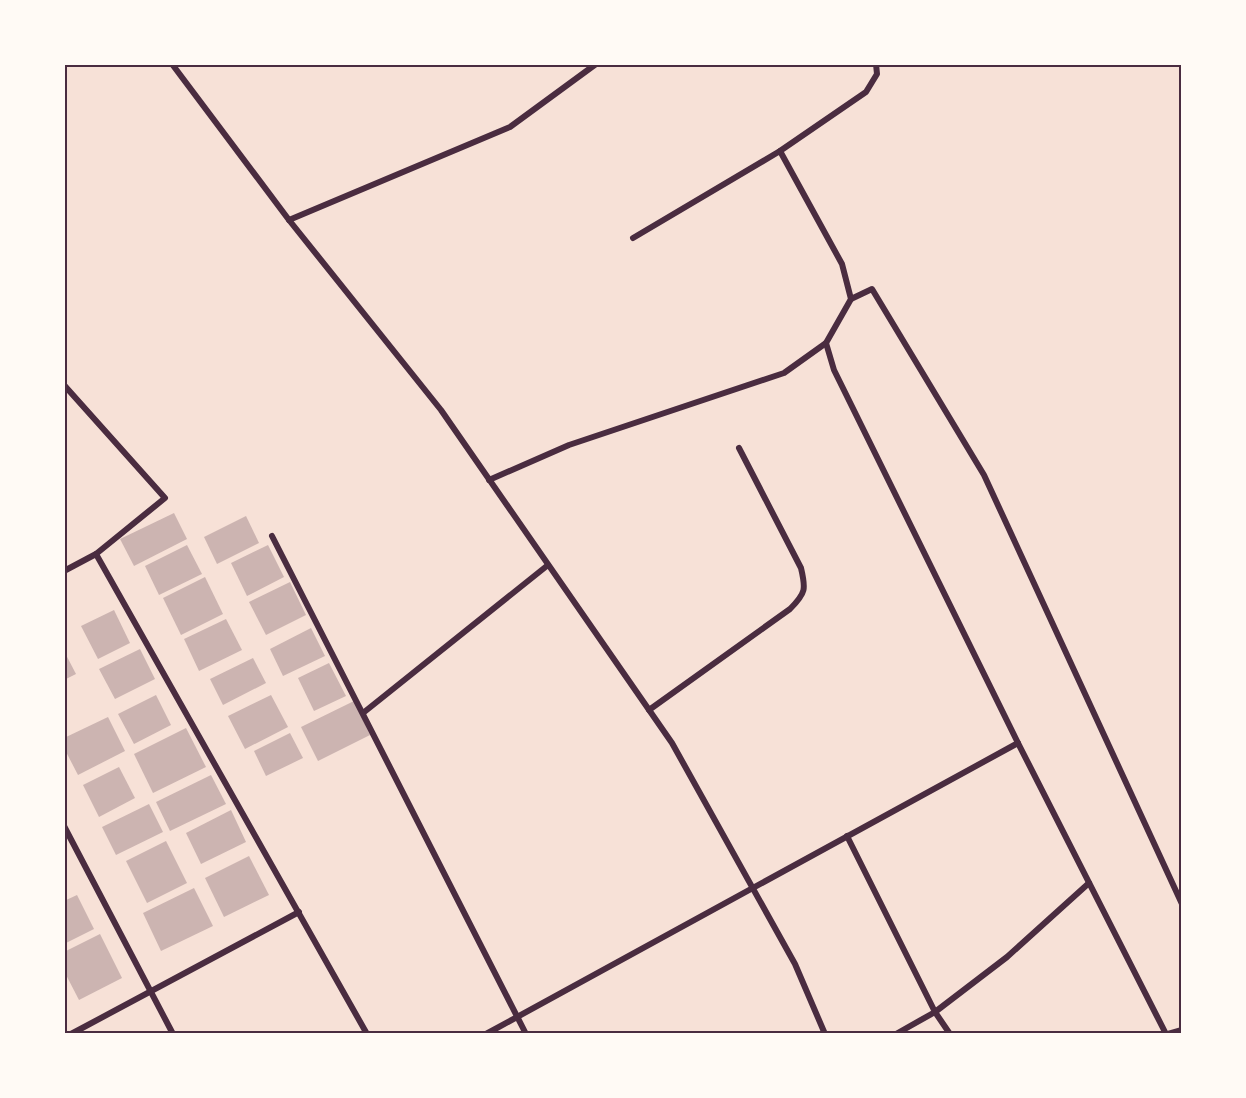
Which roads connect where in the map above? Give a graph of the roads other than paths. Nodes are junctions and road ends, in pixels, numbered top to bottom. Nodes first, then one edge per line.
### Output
1 (172, 64) edge
2 (596, 64) edge
3 (876, 64) edge
4 (780, 151) junction
5 (290, 220) junction
6 (633, 238) dead end
7 (851, 299) junction
8 (826, 343) junction
9 (64, 385) edge
10 (740, 448) dead end
11 (489, 480) junction
12 (272, 536) dead end
13 (96, 554) junction
14 (548, 565) junction
15 (64, 571) edge
16 (649, 710) junction
17 (363, 713) junction
18 (1018, 743) junction
19 (64, 826) edge
20 (847, 836) junction
21 (1089, 883) junction
22 (752, 888) junction
23 (1182, 904) edge
24 (299, 912) junction
25 (151, 991) junction
26 (935, 1012) junction
27 (518, 1016) junction
28 (1182, 1030) edge
29 (72, 1034) edge
30 (173, 1034) edge
31 (367, 1034) edge
32 (486, 1034) edge
33 (526, 1034) edge
34 (825, 1034) edge
35 (896, 1034) edge
36 (950, 1034) edge
37 (1167, 1034) edge

1 - 5 street
2 - 5 street
3 - 4 street
4 - 6 street
4 - 7 street
5 - 11 street
7 - 8 street
7 - 23 street
8 - 11 street
8 - 18 street
9 - 13 street
10 - 16 street
11 - 14 street
12 - 17 street
13 - 15 street
13 - 24 street
14 - 16 street
14 - 17 street
16 - 22 street
17 - 27 street
18 - 20 street
18 - 21 street
19 - 25 street
20 - 22 street
20 - 26 street
21 - 26 street
21 - 37 street
22 - 27 street
22 - 34 street
24 - 25 street
24 - 31 street
25 - 29 street
25 - 30 street
26 - 35 street
26 - 36 street
27 - 32 street
27 - 33 street
28 - 37 street

